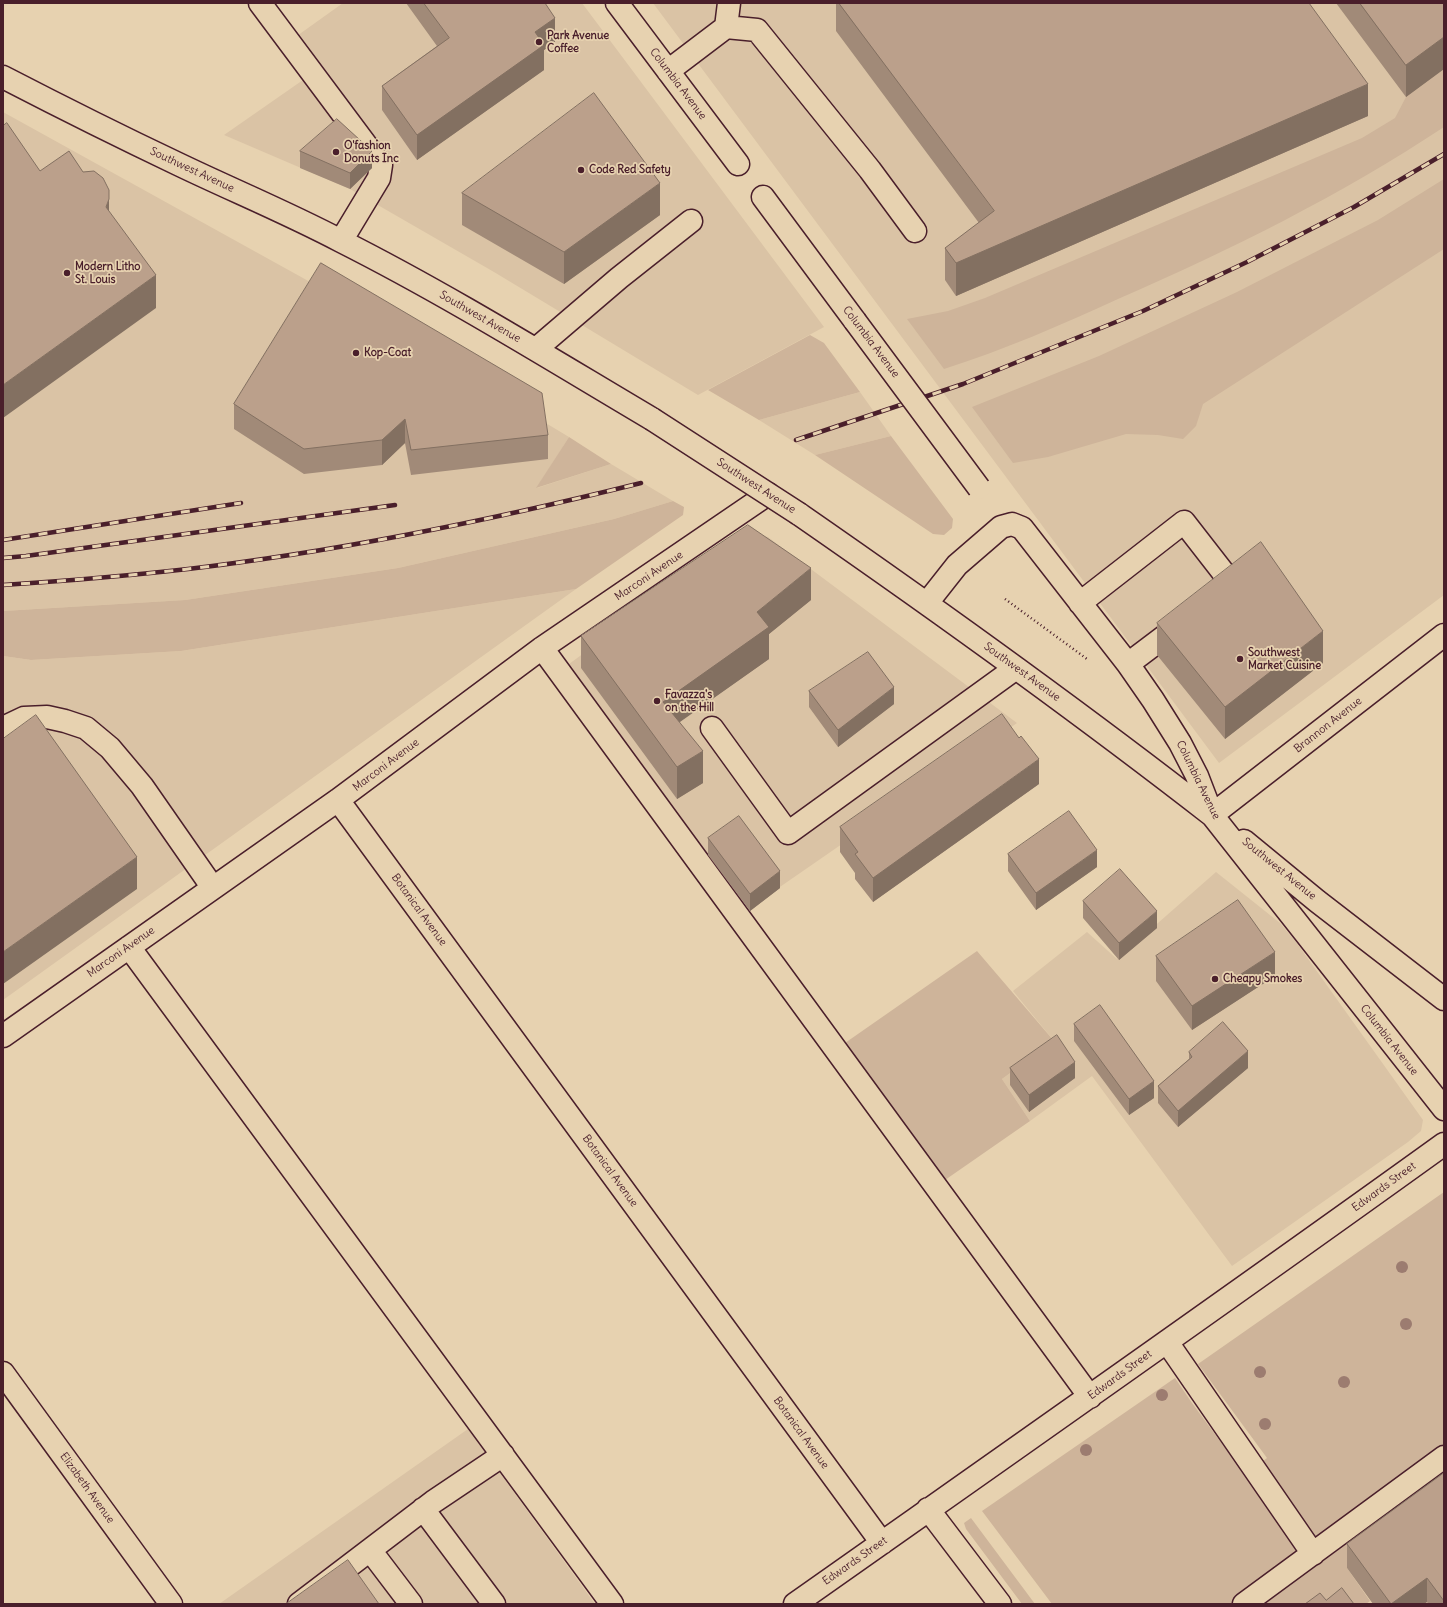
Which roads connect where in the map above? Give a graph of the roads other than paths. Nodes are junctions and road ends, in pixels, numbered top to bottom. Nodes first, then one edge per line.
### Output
1 (260, 3) edge
2 (617, 3) edge
3 (729, 3) edge
4 (726, 27) junction
5 (668, 71) junction
6 (3, 77) edge
7 (738, 164) dead end
8 (763, 197) dead end
9 (691, 221) dead end
10 (915, 231) dead end
11 (341, 240) junction
12 (536, 349) junction
13 (979, 488) dead end
14 (768, 494) junction
15 (927, 603) junction
16 (1080, 603) junction
17 (1444, 635) edge
18 (542, 648) junction
19 (1128, 664) junction
20 (1016, 668) junction
21 (3, 728) edge
22 (712, 728) dead end
23 (338, 800) junction
24 (1212, 815) junction
25 (213, 888) junction
26 (129, 947) junction
27 (1444, 999) edge
28 (3, 1036) edge
29 (1444, 1109) edge
30 (1444, 1144) edge
31 (1167, 1342) junction
32 (3, 1372) edge
33 (1090, 1397) junction
34 (503, 1455) junction
35 (1444, 1457) edge
36 (424, 1509) junction
37 (928, 1509) junction
38 (882, 1543) junction
39 (370, 1550) junction
40 (1313, 1554) junction
41 (171, 1604) edge
42 (299, 1604) edge
43 (411, 1604) edge
44 (494, 1604) edge
45 (612, 1604) edge
46 (794, 1604) edge
47 (1000, 1604) edge
48 (1244, 1604) edge

1 - 11 street
2 - 5 street, Columbia Avenue
3 - 4 street
4 - 5 street
4 - 10 street
5 - 7 street, Columbia Avenue
6 - 11 street, Southwest Avenue
8 - 13 street, Columbia Avenue, bridge
9 - 12 street
11 - 12 street, Southwest Avenue
12 - 14 street, Southwest Avenue, bridge
14 - 15 street, Southwest Avenue, bridge
14 - 18 street, Marconi Avenue
15 - 16 street, Columbia Avenue
15 - 20 street, Southwest Avenue
16 - 19 street, Columbia Avenue
16 - 19 street
17 - 24 street, Brannon Avenue
18 - 23 street, Marconi Avenue
18 - 33 street
19 - 24 street, Columbia Avenue
20 - 22 street
20 - 24 street, Southwest Avenue
21 - 25 street
23 - 25 street, Marconi Avenue
23 - 38 street, Botanical Avenue
24 - 27 street, Southwest Avenue
24 - 29 street, Columbia Avenue
25 - 26 street, Marconi Avenue
26 - 28 street, Marconi Avenue
26 - 34 street
30 - 31 street, Edwards Street
31 - 33 street, Edwards Street
31 - 40 street
32 - 41 street, Elizabeth Avenue
33 - 37 street, Edwards Street
34 - 36 street
34 - 45 street
35 - 40 street
36 - 39 street
36 - 44 street
37 - 38 street, Edwards Street
37 - 47 street
38 - 46 street, Edwards Street
39 - 42 street
39 - 43 street
40 - 48 street

